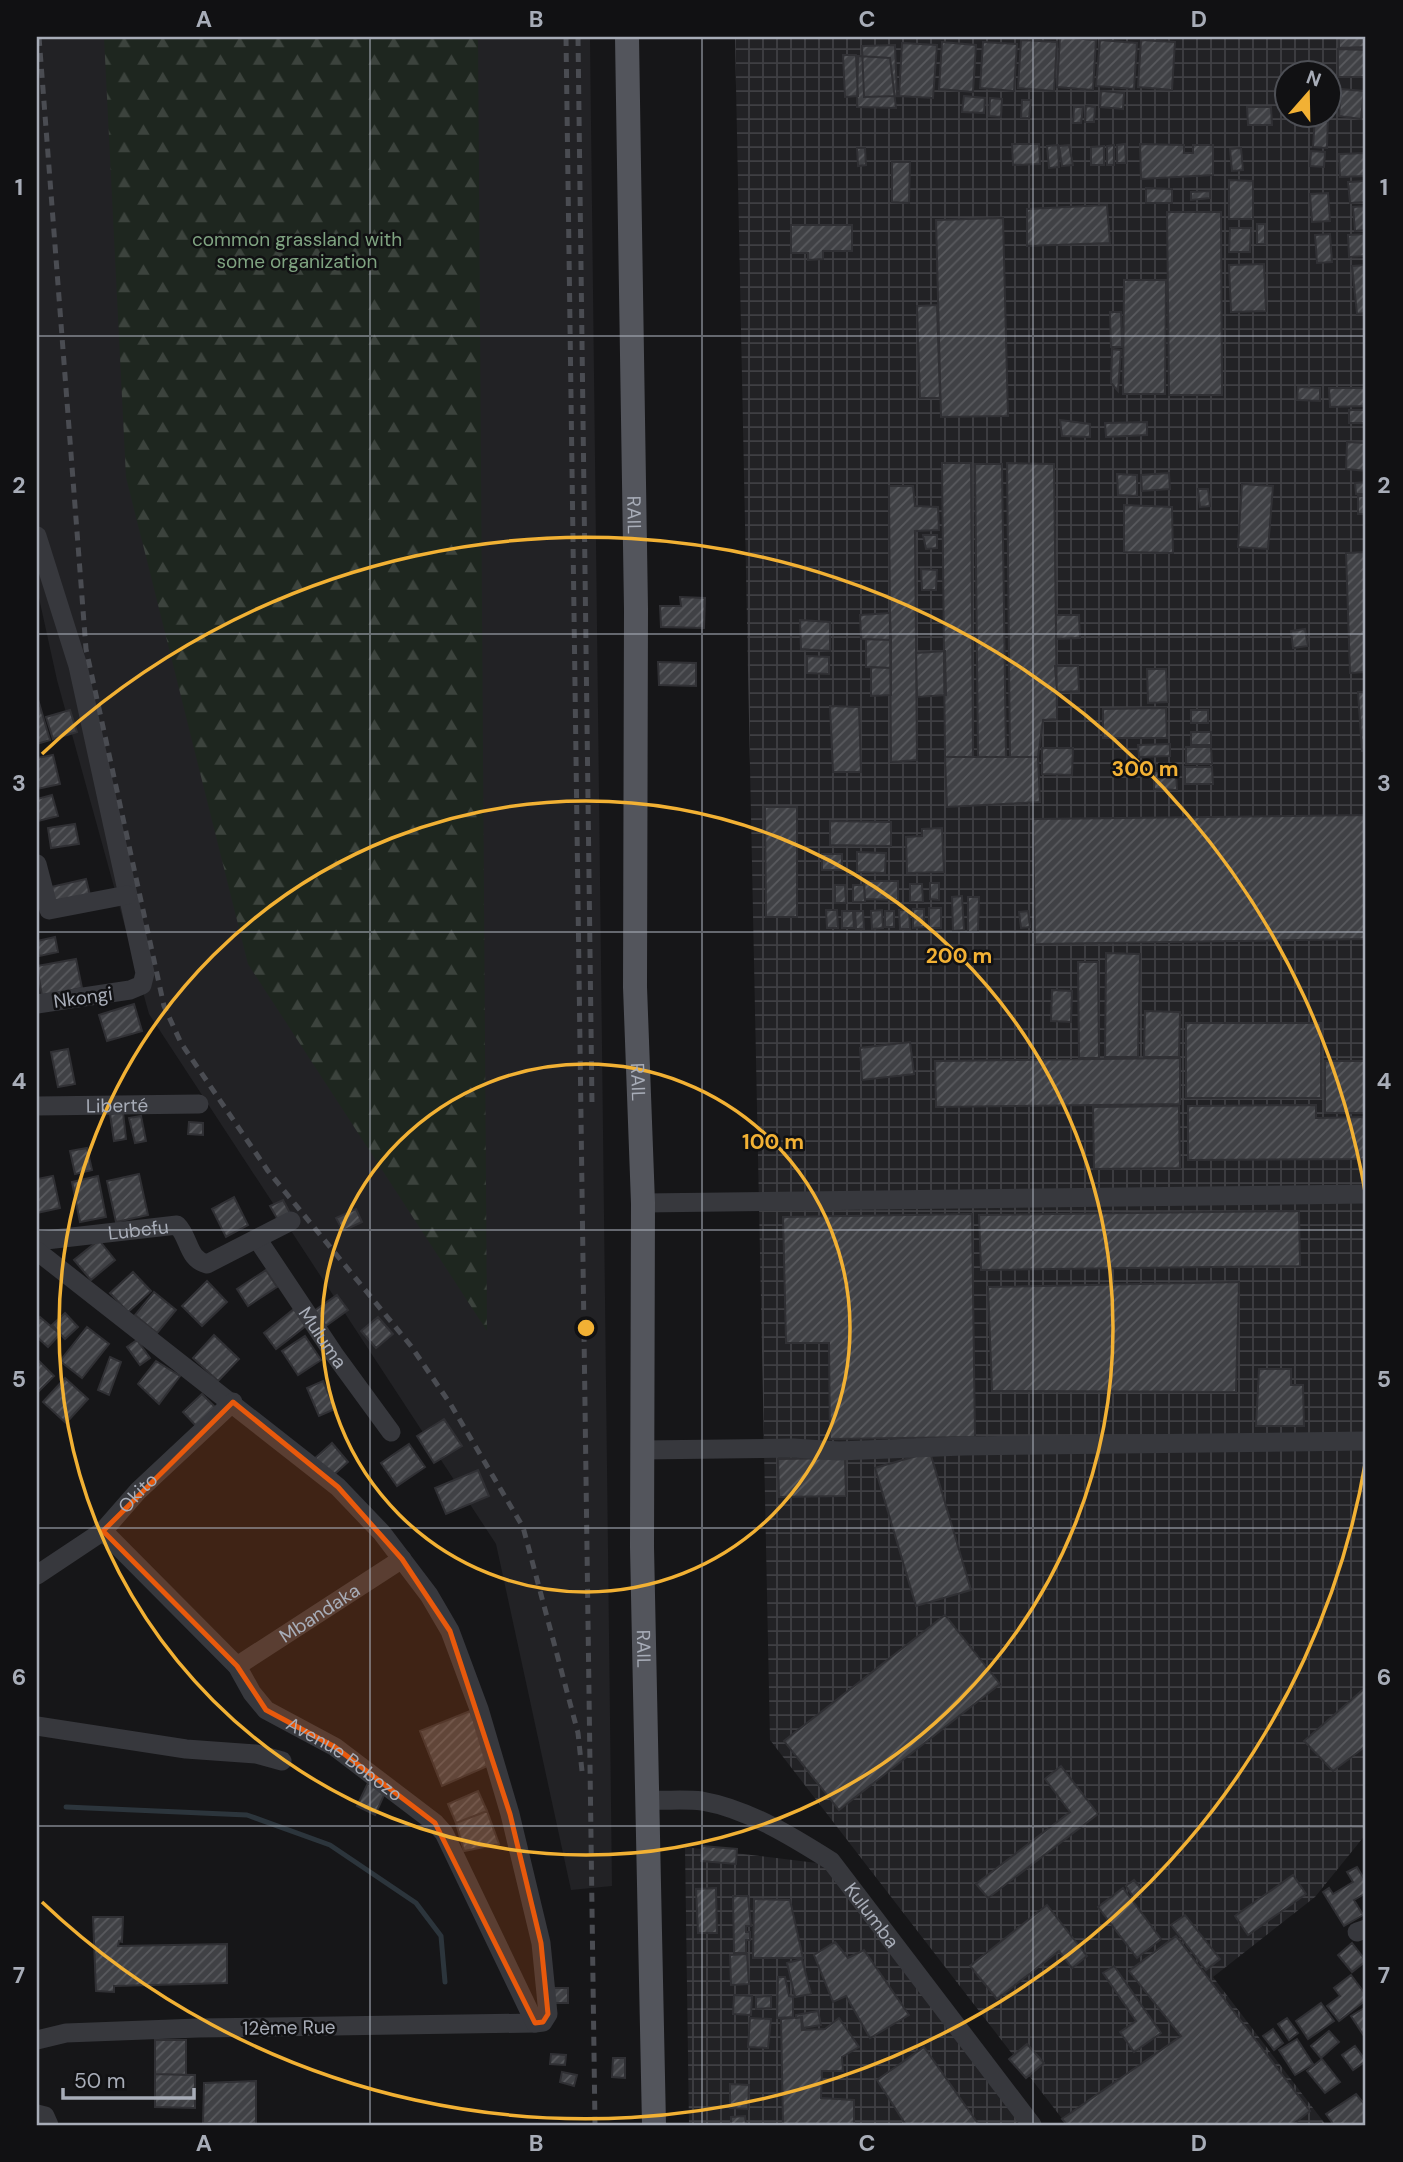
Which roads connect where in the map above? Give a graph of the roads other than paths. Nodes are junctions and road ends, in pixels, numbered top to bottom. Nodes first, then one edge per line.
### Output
1 (627, 37) edge
2 (37, 536) edge
3 (38, 867) edge
4 (127, 895) junction
5 (43, 911) edge
6 (37, 1004) edge
7 (198, 1104) dead end
8 (37, 1107) edge
9 (1366, 1194) edge
10 (643, 1203) junction
11 (291, 1221) dead end
12 (258, 1240) junction
13 (37, 1241) edge
14 (37, 1251) edge
15 (233, 1402) junction
16 (391, 1432) dead end
17 (1366, 1441) edge
18 (642, 1450) junction
19 (103, 1531) junction
20 (402, 1559) junction
21 (37, 1575) edge
22 (237, 1667) junction
23 (37, 1726) edge
24 (282, 1762) dead end
25 (647, 1800) junction
26 (539, 2023) junction
27 (37, 2040) edge
28 (654, 2125) edge
29 (1032, 2125) edge

1 - 10 main road, RAIL
2 - 4 street
3 - 5 street
4 - 5 street
4 - 6 street, Nkongi
7 - 8 street, Liberté
9 - 10 street
10 - 18 main road, RAIL
11 - 12 street, Lubefu
12 - 13 street, Lubefu
12 - 16 street, Muluma
14 - 15 street
15 - 19 street, Okito
15 - 20 street
17 - 18 street
18 - 25 main road, RAIL
19 - 21 street, Okito
19 - 22 street, Avenue Bobozo
20 - 22 street, Mbandaka
20 - 26 street
22 - 26 street, Avenue Bobozo
23 - 24 street, Avenue Bobozo
25 - 28 main road, RAIL
25 - 29 street, Kulumba
26 - 27 street, 12ème Rue

